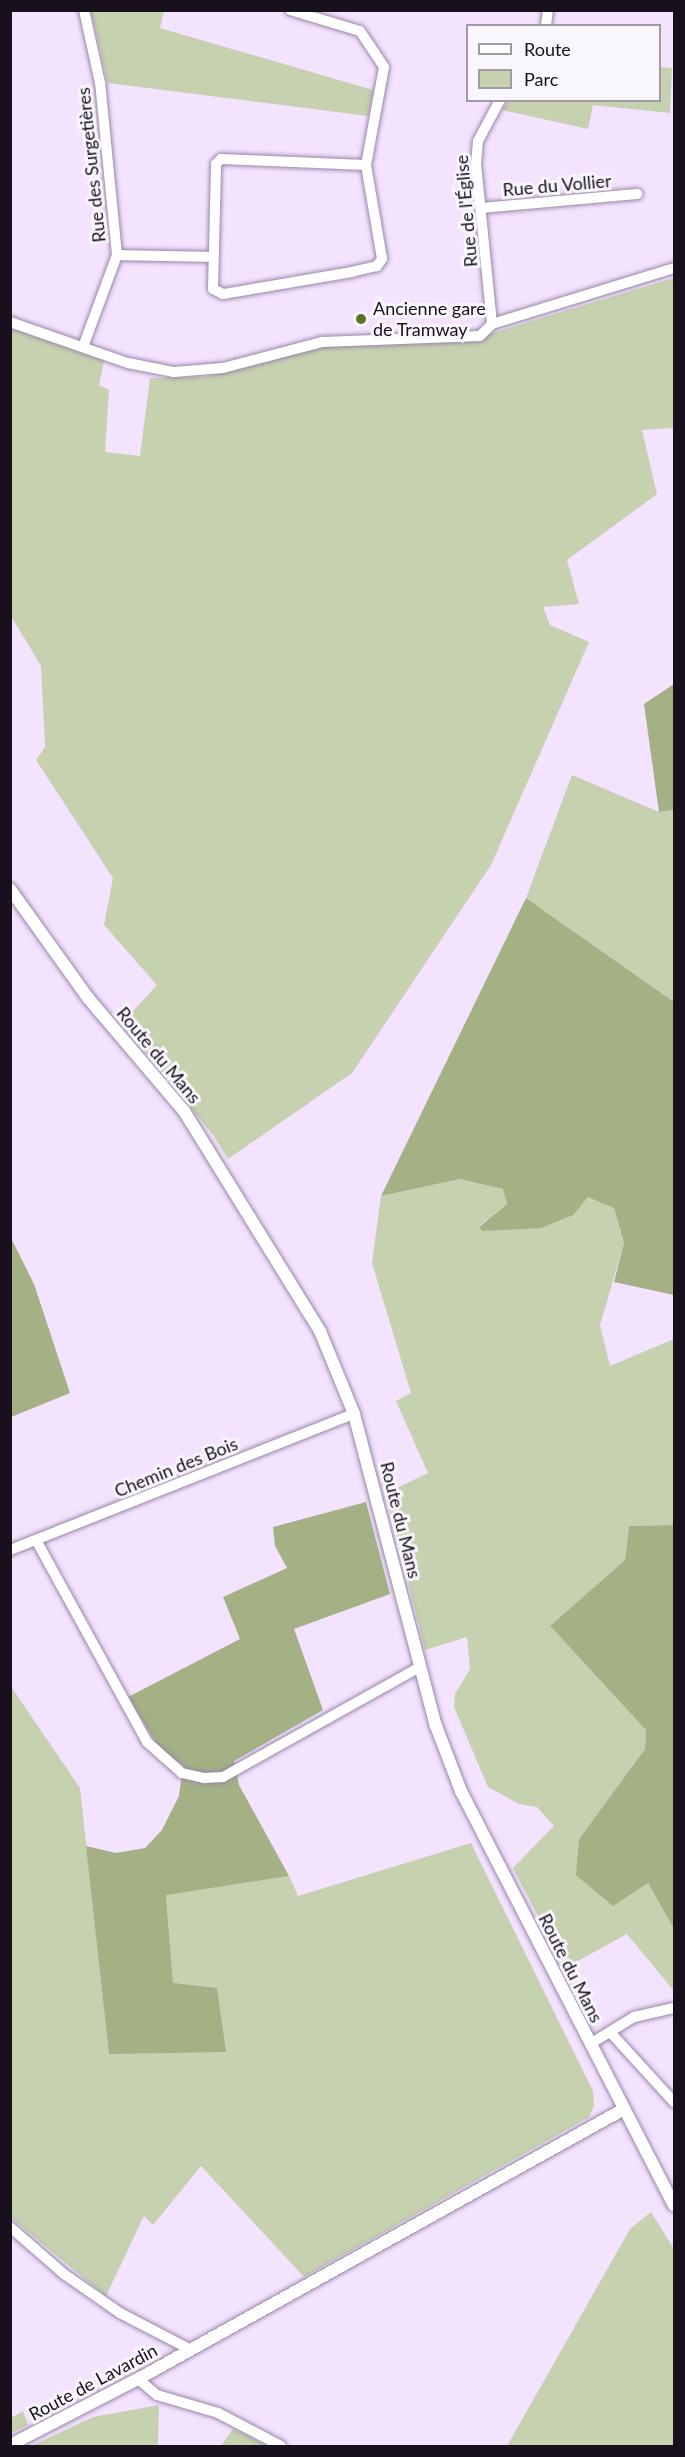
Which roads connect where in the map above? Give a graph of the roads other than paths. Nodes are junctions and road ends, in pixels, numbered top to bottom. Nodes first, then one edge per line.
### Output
1 (84, 10) edge
2 (290, 10) edge
3 (499, 102) edge
4 (366, 165) junction
5 (637, 194) dead end
6 (481, 208) junction
7 (117, 255) junction
8 (212, 257) junction
9 (675, 268) edge
10 (10, 322) edge
11 (492, 324) junction
12 (83, 347) junction
13 (10, 889) edge
14 (354, 1414) junction
15 (36, 1540) junction
16 (10, 1550) edge
17 (420, 1667) junction
18 (675, 2008) edge
19 (610, 2032) junction
20 (590, 2044) junction
21 (675, 2102) edge
22 (624, 2109) junction
23 (675, 2206) edge
24 (10, 2227) edge
25 (191, 2350) junction
26 (138, 2379) junction
27 (10, 2445) edge
28 (281, 2446) edge

1 - 7 street, Rue des Surgetières
2 - 4 street
3 - 6 street, Rue de l'Église
4 - 8 street
4 - 8 street
5 - 6 street, Rue du Vollier
6 - 11 street, Rue de l'Église
7 - 8 street
7 - 12 street, Rue des Surgetières
9 - 11 street
10 - 12 street
11 - 12 street
13 - 14 street, Route du Mans
14 - 15 street, Chemin des Bois
14 - 17 street, Route du Mans
15 - 16 street, Chemin des Bois
15 - 17 street
17 - 20 street, Route du Mans
18 - 19 street
19 - 20 street
19 - 21 street
20 - 22 street, Route du Mans
22 - 23 street, Route du Mans
22 - 25 street, Route de Lavardin
24 - 25 street
25 - 26 street, Route de Lavardin
26 - 27 street, Route de Lavardin
26 - 28 street

